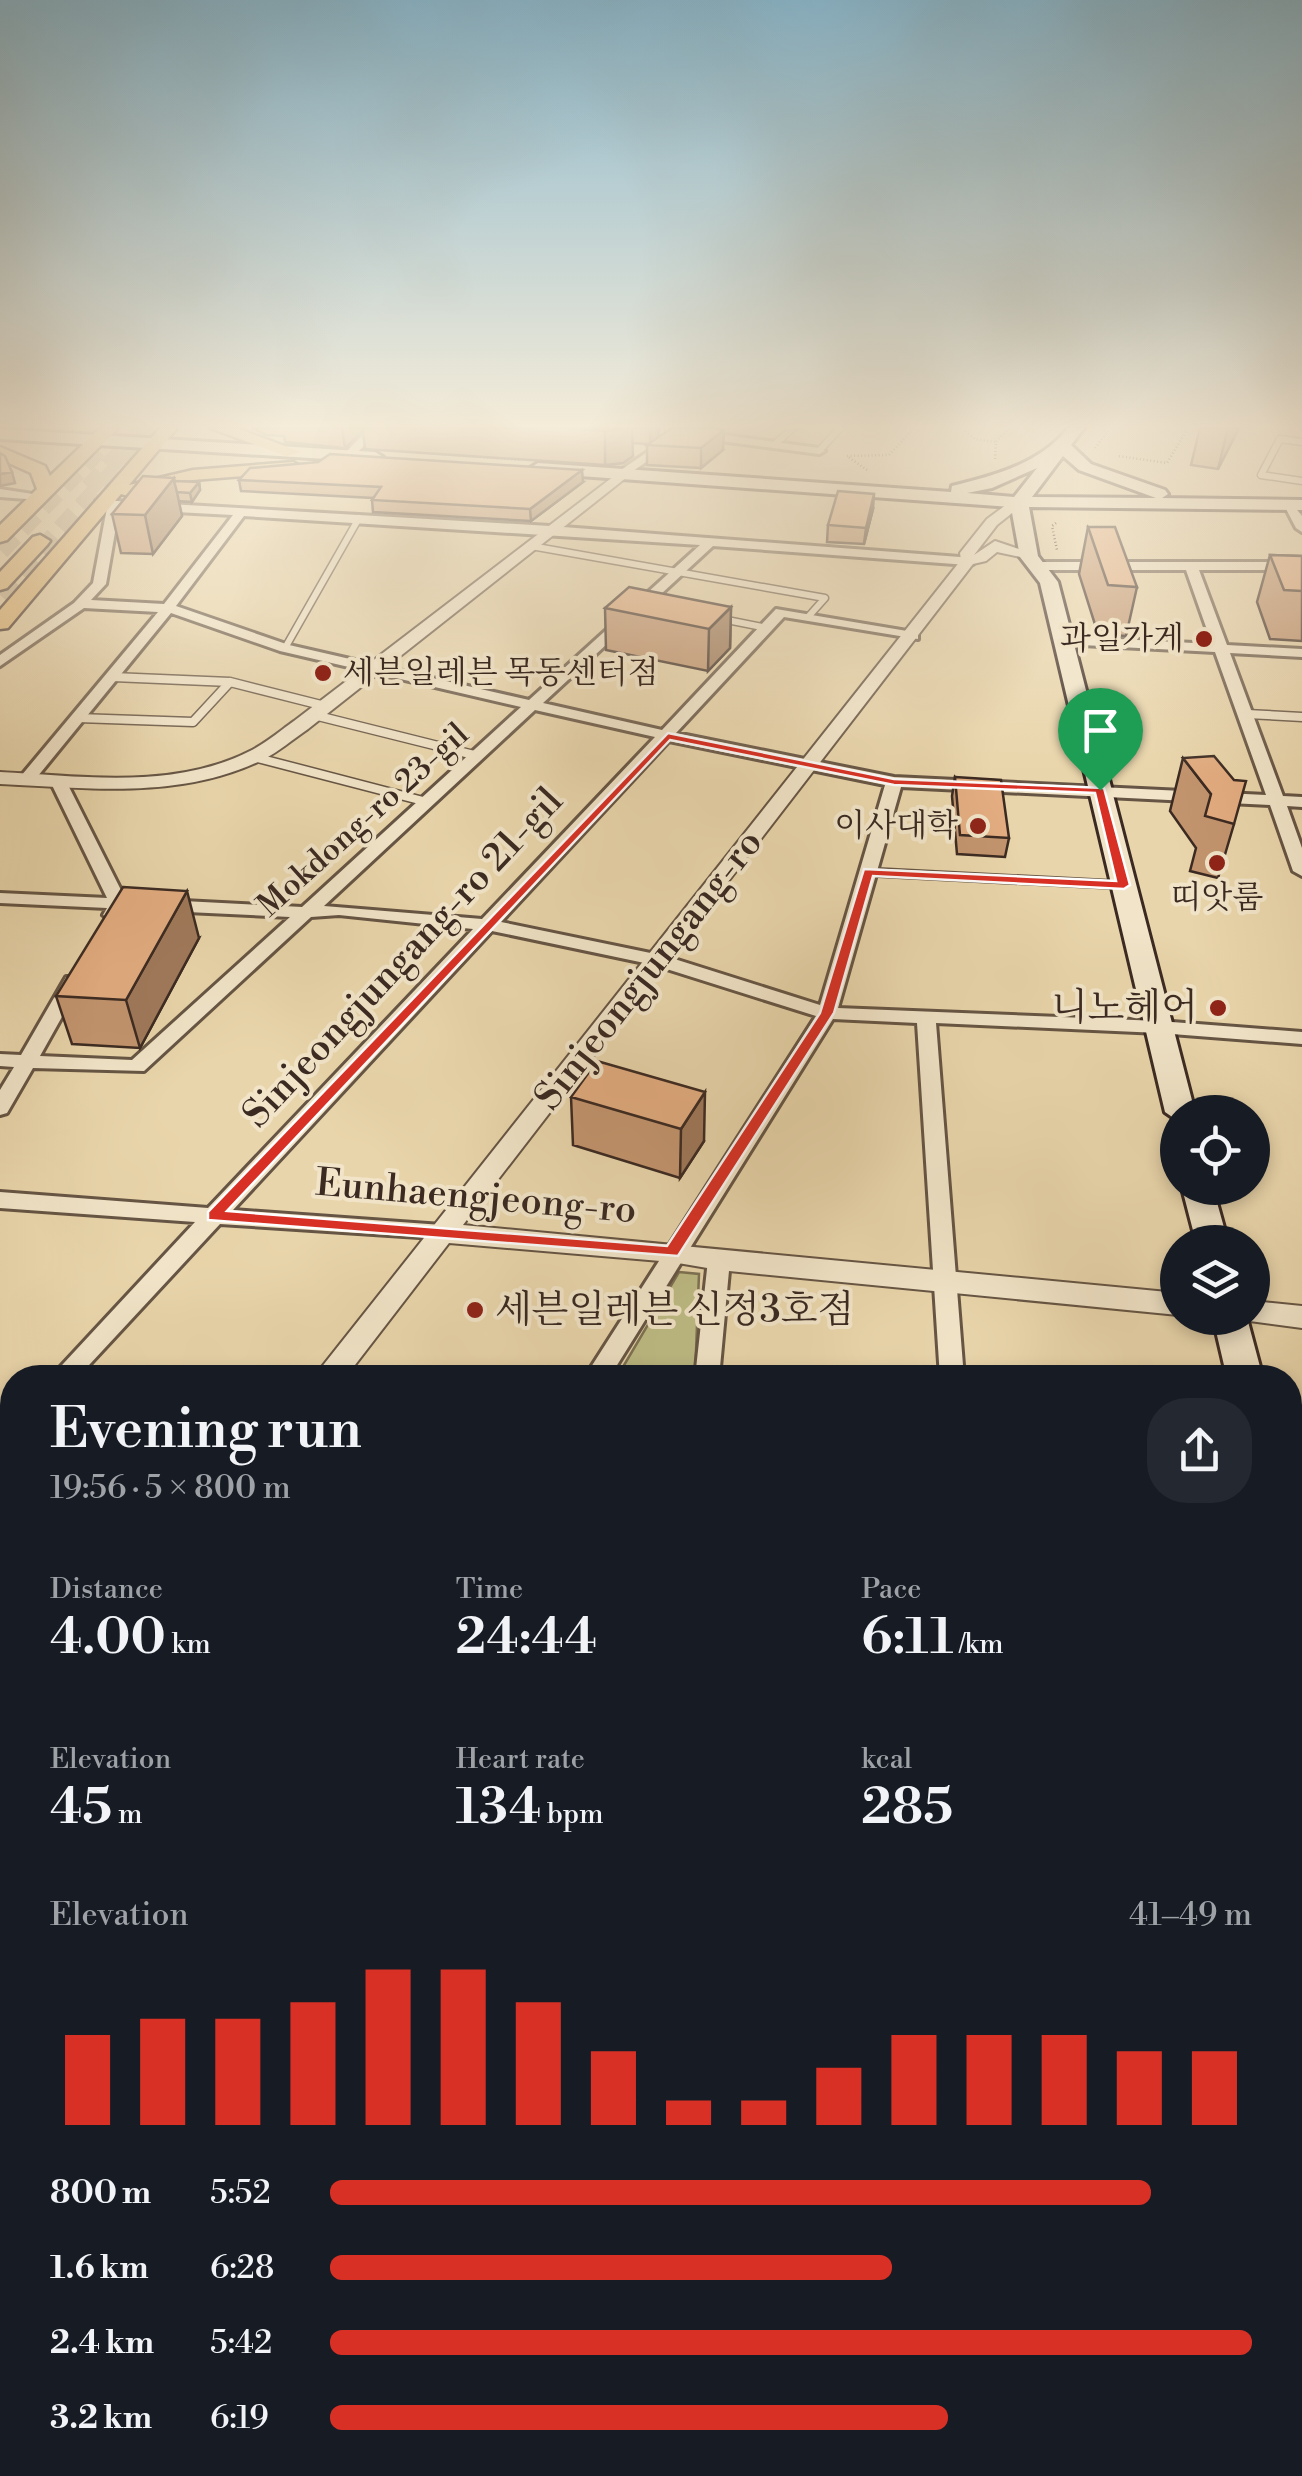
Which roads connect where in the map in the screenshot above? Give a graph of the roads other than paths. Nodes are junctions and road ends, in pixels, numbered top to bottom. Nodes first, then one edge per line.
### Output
1 (22, 544) edge
2 (38, 544) edge
3 (56, 544) edge
4 (96, 544) edge
5 (217, 544) edge
6 (344, 544) edge
7 (534, 544) edge
8 (708, 544) edge
9 (730, 544) edge
10 (973, 544) edge
11 (1029, 544) edge
12 (531, 546) junction
13 (0, 559) edge
14 (1033, 561) junction
15 (968, 562) junction
16 (1190, 566) junction
17 (1302, 566) edge
18 (679, 572) junction
19 (0, 584) edge
20 (81, 604) junction
21 (168, 608) junction
22 (808, 617) junction
23 (714, 618) edge
24 (0, 623) edge
25 (767, 628) junction
26 (913, 636) junction
27 (1064, 640) junction
28 (285, 648) junction
29 (1223, 648) junction
30 (1302, 652) edge
31 (0, 662) edge
32 (374, 668) junction
33 (113, 677) junction
34 (230, 682) junction
35 (536, 705) junction
36 (320, 711) junction
37 (1247, 714) junction
38 (1302, 717) edge
39 (78, 718) junction
40 (668, 736) junction
41 (254, 756) junction
42 (478, 756) junction
43 (812, 764) junction
44 (0, 778) edge
45 (27, 779) junction
46 (58, 780) junction
47 (894, 782) junction
48 (1100, 790) junction
49 (1278, 801) junction
50 (427, 802) junction
51 (1302, 802) edge
52 (1302, 870) edge
53 (868, 872) junction
54 (1124, 885) junction
55 (0, 898) edge
56 (118, 903) junction
57 (304, 912) junction
58 (490, 925) junction
59 (100, 935) edge
60 (658, 960) junction
61 (81, 966) edge
62 (827, 1013) junction
63 (926, 1017) junction
64 (1158, 1026) junction
65 (1302, 1038) edge
66 (0, 1060) edge
67 (26, 1061) junction
68 (1176, 1095) edge
69 (0, 1108) edge
70 (0, 1200) edge
71 (214, 1216) junction
72 (442, 1233) junction
73 (672, 1252) junction
74 (719, 1260) junction
75 (946, 1282) junction
76 (1160, 1302) edge
77 (1270, 1314) edge
78 (1302, 1318) edge
79 (1234, 1335) edge
80 (74, 1365) edge
81 (338, 1365) edge
82 (604, 1365) edge
83 (708, 1365) edge
84 (951, 1365) edge
85 (1242, 1365) edge

1 - 13 main road
2 - 19 main road
3 - 24 main road
4 - 20 street
5 - 21 street
6 - 28 lane
7 - 12 street
8 - 18 street, Mokdong-ro 23-gil
9 - 15 street
10 - 15 street, Sinjeongjungang-ro
11 - 14 main road
12 - 18 lane
12 - 32 street
14 - 15 street
14 - 16 street
14 - 27 main road
15 - 26 street, Sinjeongjungang-ro
16 - 17 street
16 - 29 street
18 - 22 lane
18 - 35 street, Mokdong-ro 23-gil
20 - 21 street
20 - 31 street
21 - 28 street
21 - 33 street
22 - 25 street
22 - 26 street
23 - 25 lane
25 - 40 street, Sinjeongjungang-ro 21-gil
26 - 43 street, Sinjeongjungang-ro
27 - 29 street
27 - 48 main road
28 - 32 street
29 - 30 street
29 - 37 street
32 - 35 street
32 - 36 street
33 - 34 lane
33 - 39 street
34 - 36 lane
34 - 39 lane
35 - 40 street
35 - 42 street, Mokdong-ro 23-gil
36 - 41 street
36 - 42 lane
37 - 38 lane
37 - 49 street
39 - 45 street
40 - 43 street
40 - 58 street, Sinjeongjungang-ro 21-gil
41 - 46 street
41 - 50 lane
42 - 50 street, Mokdong-ro 23-gil
43 - 47 street
43 - 60 street, Sinjeongjungang-ro
44 - 45 street
45 - 46 street
46 - 56 street
47 - 48 street
47 - 53 street
48 - 49 street
48 - 54 main road
49 - 51 street
49 - 52 street
50 - 57 street, Mokdong-ro 23-gil
53 - 54 lane
53 - 62 street
54 - 64 main road
55 - 56 street
56 - 57 street
56 - 59 street
57 - 58 street
57 - 67 street, Mokdong-ro 23-gil
58 - 60 street
58 - 71 street, Sinjeongjungang-ro 21-gil
60 - 62 street
60 - 72 street, Sinjeongjungang-ro
61 - 67 street
62 - 63 street
62 - 73 street
63 - 64 street
63 - 75 street
64 - 65 street
64 - 68 main road
66 - 67 street, Mokdong-ro 23-gil
67 - 69 street
70 - 71 street, Eunhaengjeong-ro
71 - 72 street, Eunhaengjeong-ro
71 - 80 street, Sinjeongjungang-ro 21-gil
72 - 73 street, Eunhaengjeong-ro
72 - 81 street, Sinjeongjungang-ro
73 - 74 street, Eunhaengjeong-ro
73 - 82 street
74 - 75 street, Eunhaengjeong-ro
74 - 83 street
75 - 76 street, Eunhaengjeong-ro
75 - 84 street
77 - 78 street
79 - 85 main road

